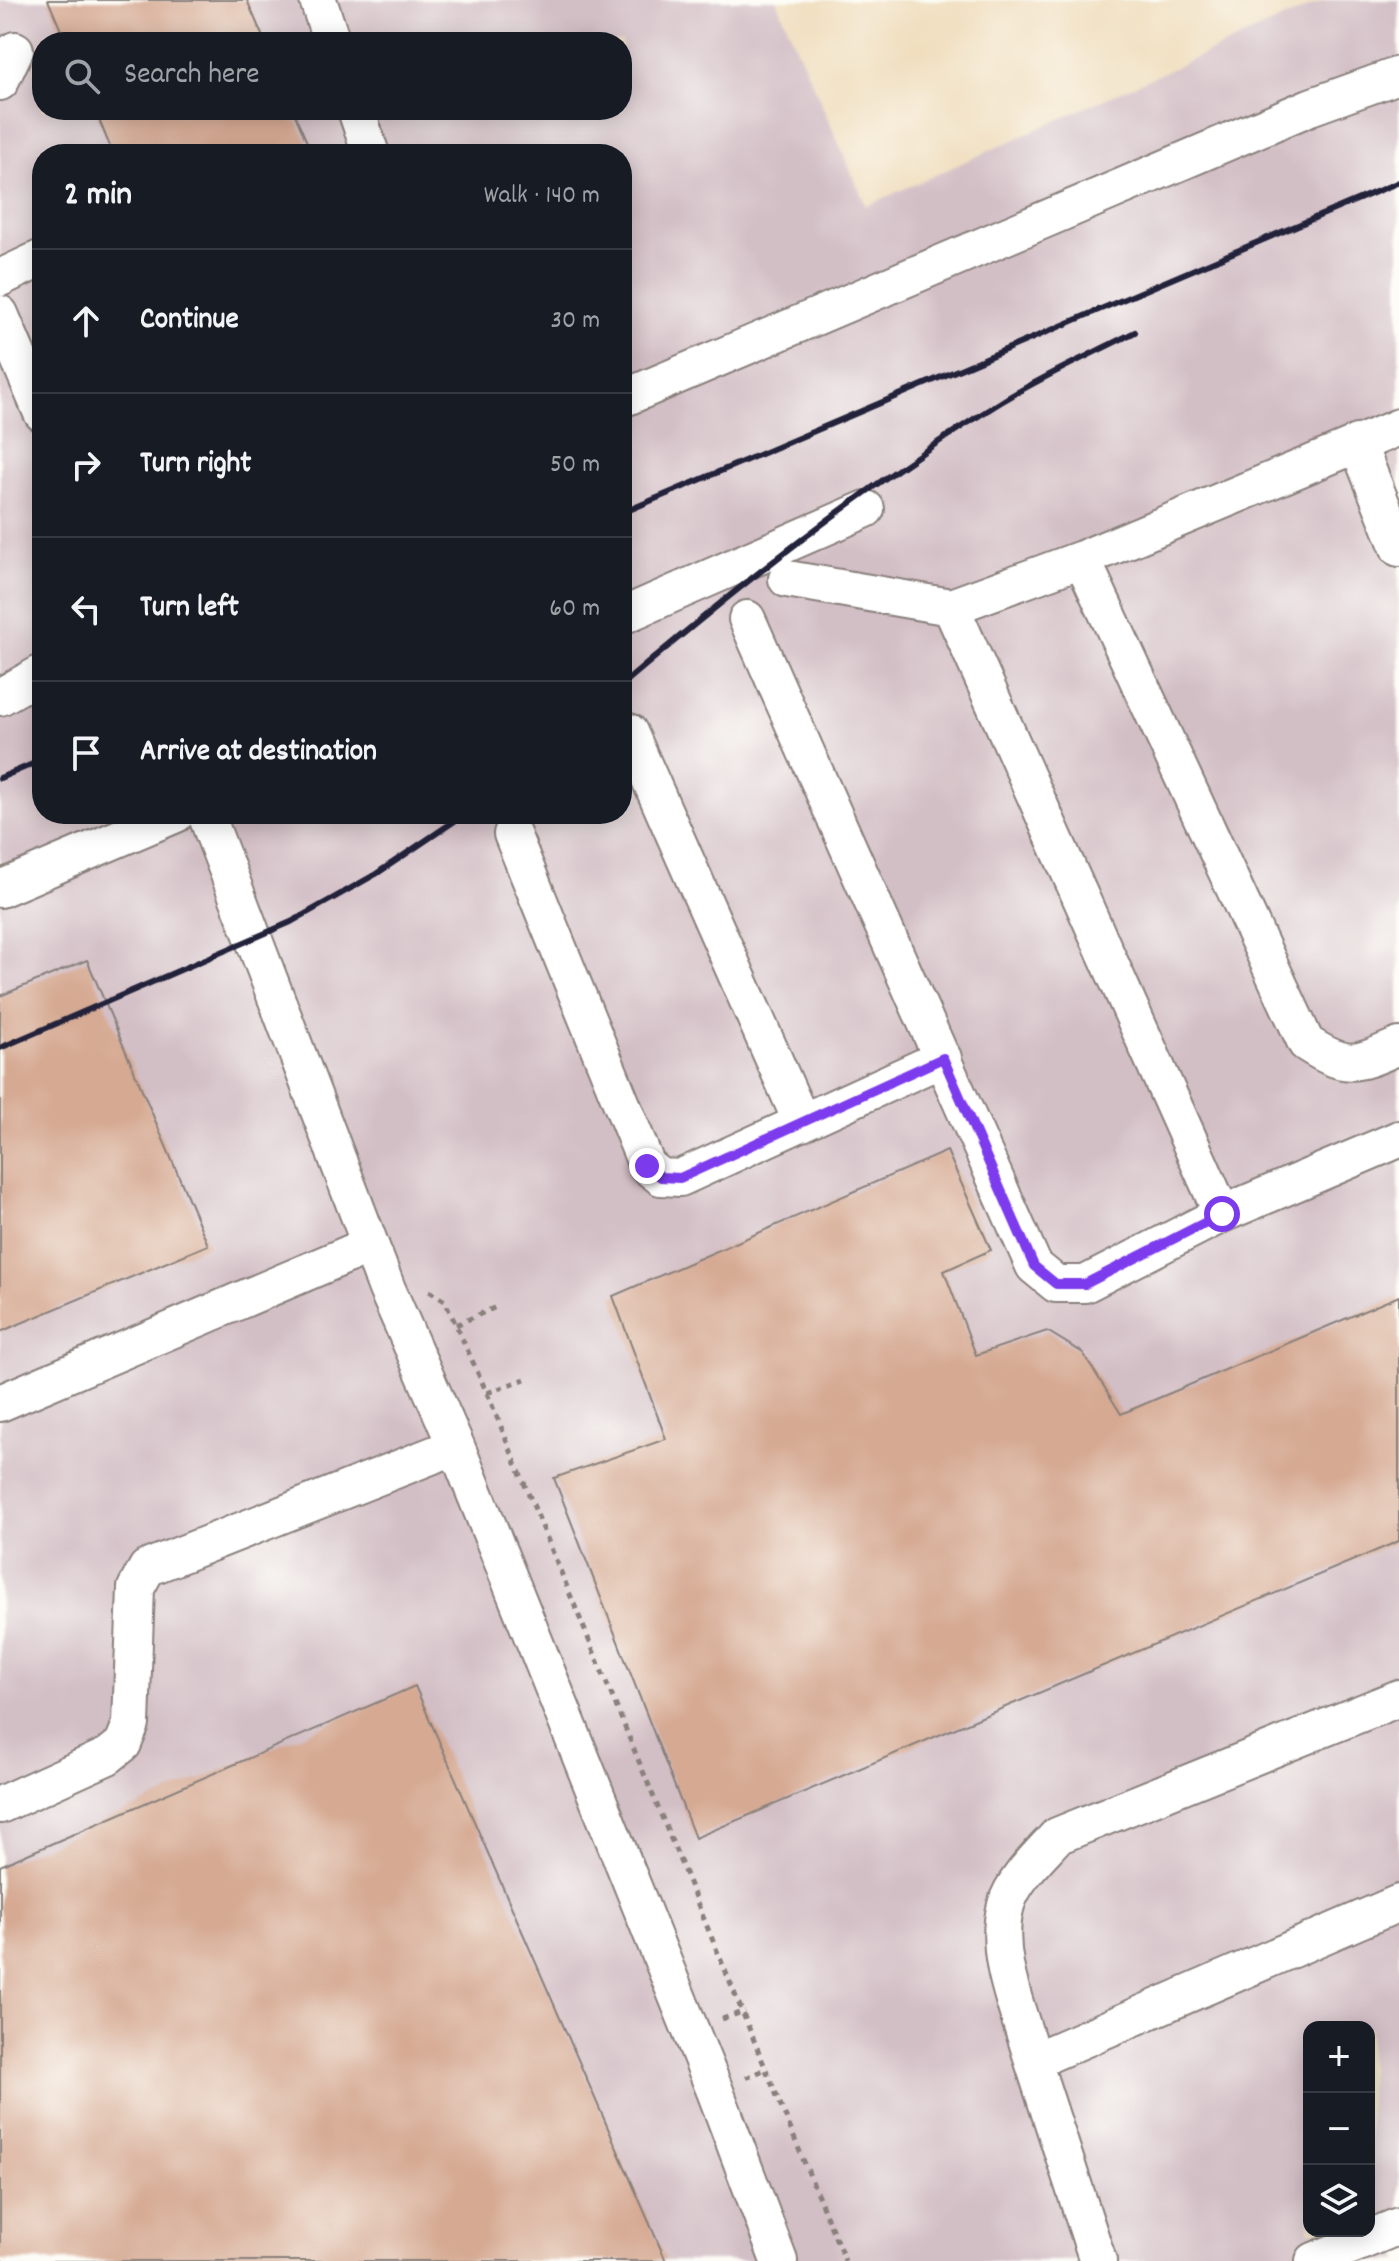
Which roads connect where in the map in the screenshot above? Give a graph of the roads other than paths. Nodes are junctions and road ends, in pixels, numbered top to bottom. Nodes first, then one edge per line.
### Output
1 (318, 0) edge
2 (329, 32) edge
3 (15, 50) dead end
4 (1399, 75) edge
5 (0, 82) edge
6 (359, 120) edge
7 (368, 144) edge
8 (32, 263) edge
9 (0, 278) edge
10 (0, 314) edge
11 (32, 389) edge
12 (632, 395) edge
13 (1399, 427) edge
14 (1357, 443) junction
15 (866, 509) dead end
16 (1399, 548) edge
17 (1082, 559) junction
18 (787, 579) dead end
19 (951, 607) junction
20 (632, 612) edge
21 (747, 619) dead end
22 (32, 679) edge
23 (0, 697) edge
24 (632, 739) edge
25 (153, 824) edge
26 (210, 824) edge
27 (512, 834) dead end
28 (0, 889) edge
29 (1399, 1046) edge
30 (943, 1058) junction
31 (802, 1123) junction
32 (1399, 1139) edge
33 (1222, 1214) junction
34 (370, 1245) junction
35 (0, 1403) edge
36 (456, 1446) junction
37 (1399, 1698) edge
38 (0, 1805) edge
39 (1399, 1903) edge
40 (1033, 2061) junction
41 (1399, 2226) edge
42 (779, 2261) edge
43 (1098, 2261) edge
44 (1314, 2261) edge

1 - 2 street
3 - 5 street
4 - 12 street
6 - 7 street
8 - 9 street
10 - 11 street
13 - 14 street
14 - 16 street
14 - 17 street
15 - 20 street
17 - 19 street
17 - 29 street
18 - 19 street
19 - 33 street
21 - 30 street
22 - 23 street
24 - 31 street
25 - 28 street
26 - 34 street
27 - 31 street
30 - 31 street
30 - 33 street
32 - 33 street
34 - 35 street
34 - 36 street
36 - 38 street
36 - 42 street
37 - 40 street
39 - 40 street
40 - 43 street
41 - 44 street

